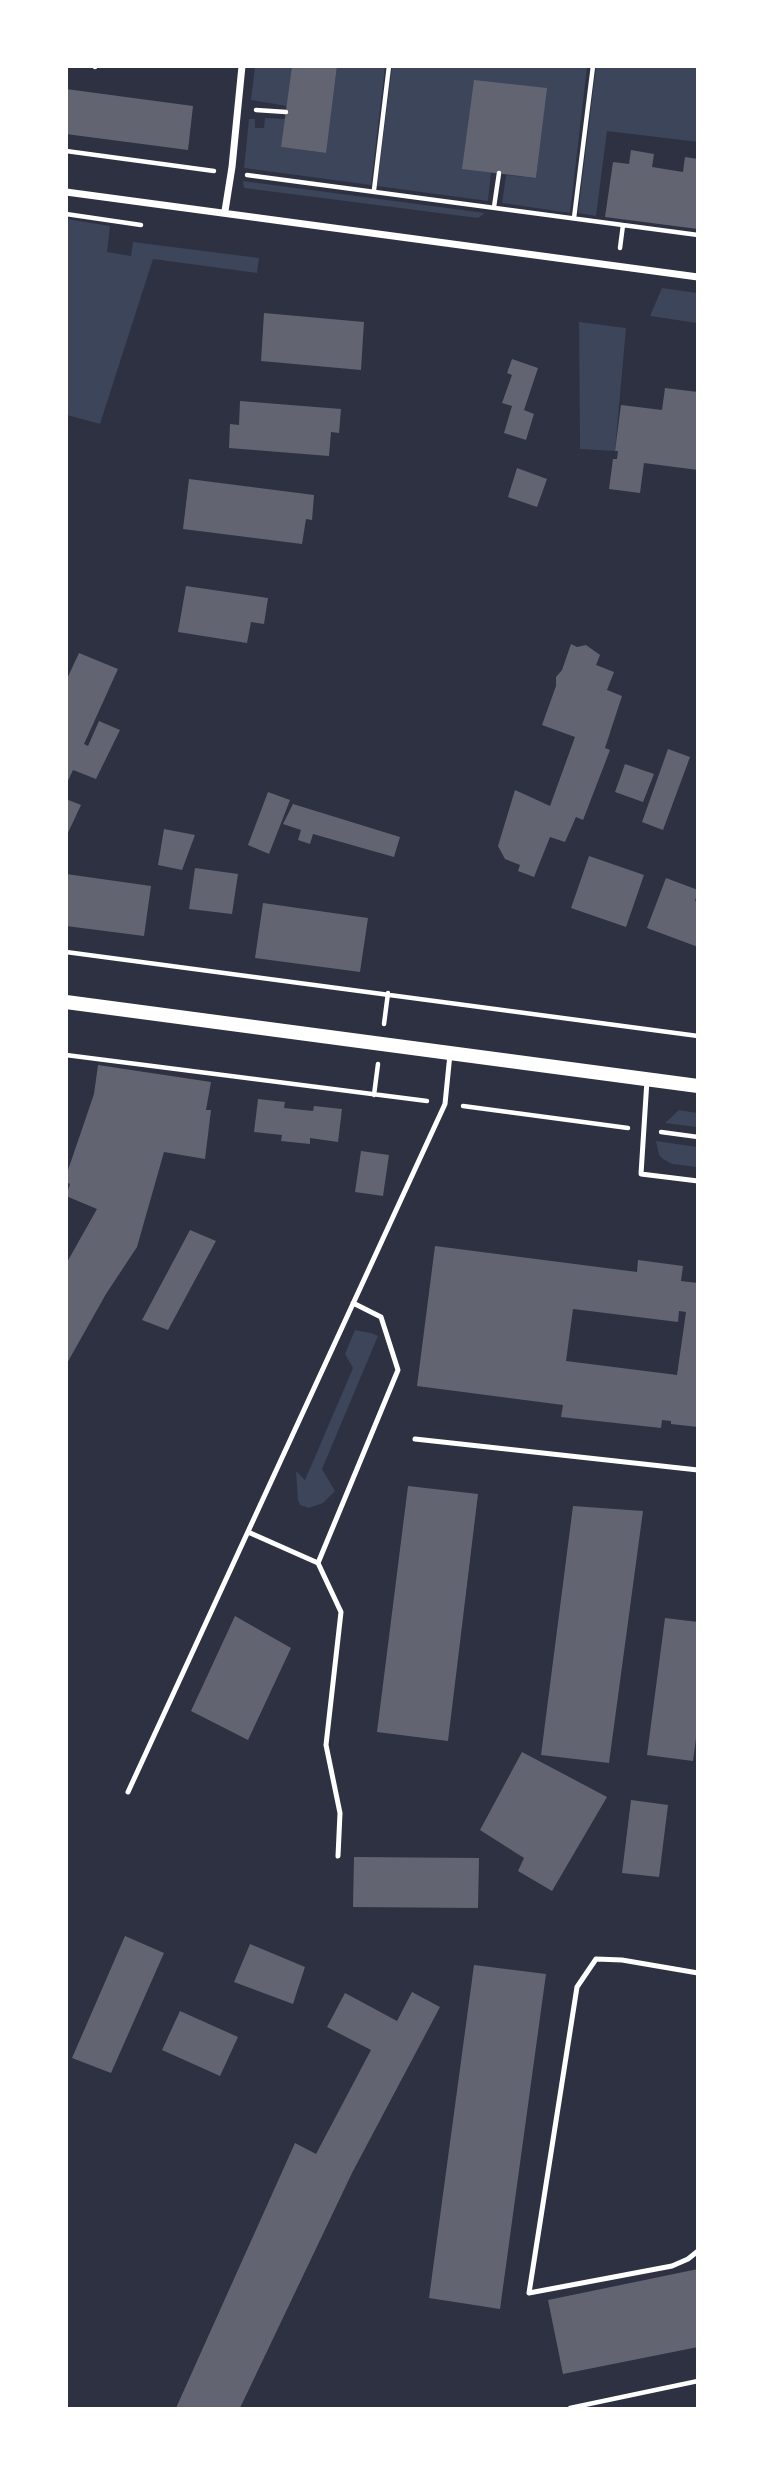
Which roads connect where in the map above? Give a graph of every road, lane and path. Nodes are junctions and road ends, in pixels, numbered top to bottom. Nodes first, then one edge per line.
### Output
1 (242, 66) edge
2 (389, 66) edge
3 (593, 66) edge
4 (237, 108) junction
5 (286, 112) dead end
6 (67, 152) edge
7 (231, 173) junction
8 (499, 173) dead end
9 (374, 190) junction
10 (66, 191) edge
11 (494, 207) junction
12 (225, 211) junction
13 (66, 214) edge
14 (574, 218) junction
15 (141, 225) dead end
16 (698, 235) edge
17 (698, 277) edge
18 (66, 952) edge
19 (66, 1002) edge
20 (698, 1036) edge
21 (450, 1054) junction
22 (66, 1055) edge
23 (648, 1079) junction
24 (698, 1086) edge
25 (445, 1104) junction
26 (645, 1130) junction
27 (698, 1137) edge
28 (698, 1181) edge
29 (353, 1303) junction
30 (415, 1439) dead end
31 (698, 1470) edge
32 (248, 1532) junction
33 (318, 1563) junction
34 (128, 1792) dead end
35 (338, 1856) dead end
36 (698, 1973) edge
37 (698, 2251) edge
38 (698, 2381) edge
39 (570, 2409) edge

1 - 4 street
2 - 9 path
3 - 14 path
4 - 5 path
4 - 7 street
6 - 7 path
7 - 9 path
7 - 12 street
8 - 11 path
9 - 11 path
10 - 12 street
11 - 14 path
12 - 17 street
13 - 15 path
14 - 16 path
18 - 20 path
19 - 21 main road
21 - 23 main road
21 - 25 lane
22 - 25 path
23 - 24 main road
23 - 26 lane
25 - 26 path
25 - 29 lane
26 - 27 path
26 - 28 lane
29 - 32 lane
29 - 33 lane
30 - 31 lane
32 - 33 lane
32 - 34 lane
33 - 35 lane
36 - 37 lane
38 - 39 path

